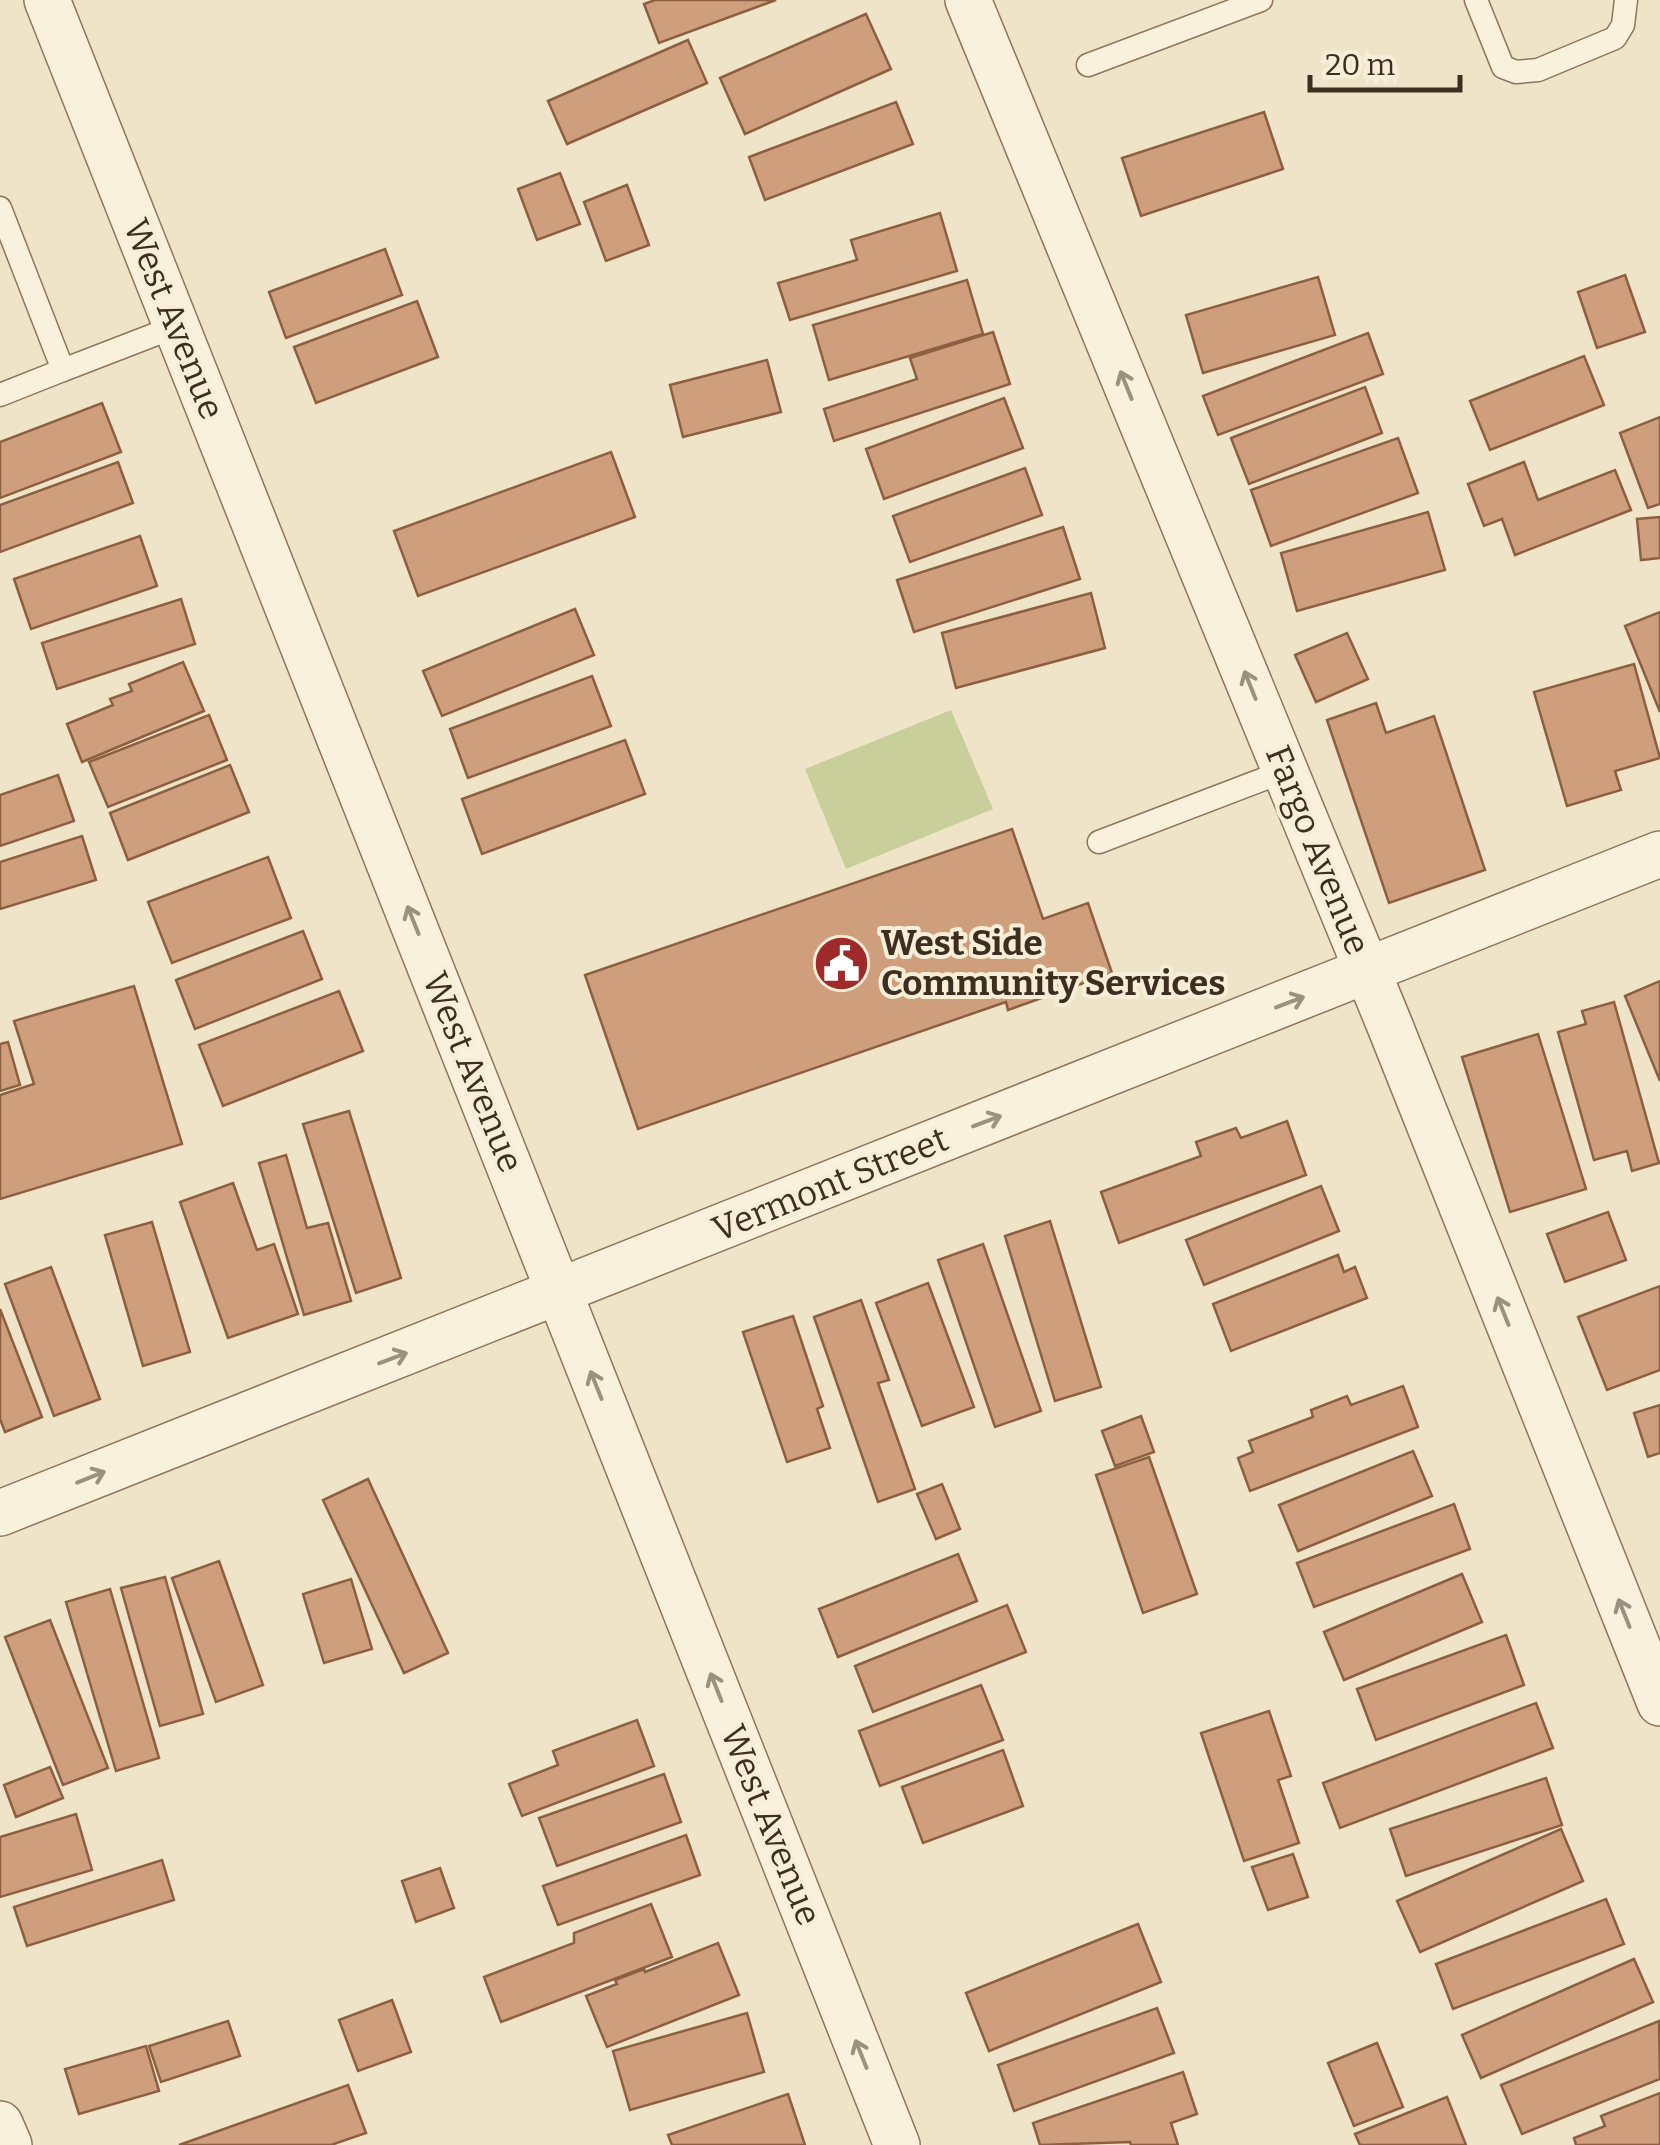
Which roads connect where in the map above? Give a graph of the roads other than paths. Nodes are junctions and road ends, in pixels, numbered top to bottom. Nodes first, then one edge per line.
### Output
1 (47, 0) edge
2 (968, 0) edge
3 (1262, 0) edge
4 (1476, 0) edge
5 (1626, 0) edge
6 (1088, 65) dead end
7 (0, 208) edge
8 (177, 326) junction
9 (63, 370) junction
10 (0, 395) edge
11 (1285, 771) junction
12 (1099, 842) dead end
13 (1660, 854) edge
14 (1367, 970) junction
15 (560, 1291) junction
16 (0, 1513) edge
17 (1660, 1703) edge
18 (0, 2124) edge
19 (8, 2145) edge
20 (897, 2145) edge

1 - 8 street, West Avenue
11 -> 2 street, Fargo Avenue
3 - 6 lane
4 - 5 lane
7 - 9 lane
8 - 9 lane
15 -> 8 street, West Avenue
9 - 10 lane
11 - 12 lane
11 - 14 street, Fargo Avenue
13 - 14 street, Vermont Street
15 -> 14 street, Vermont Street
17 -> 14 street, Fargo Avenue
16 -> 15 street, Vermont Street
20 -> 15 street, West Avenue
18 - 19 street

